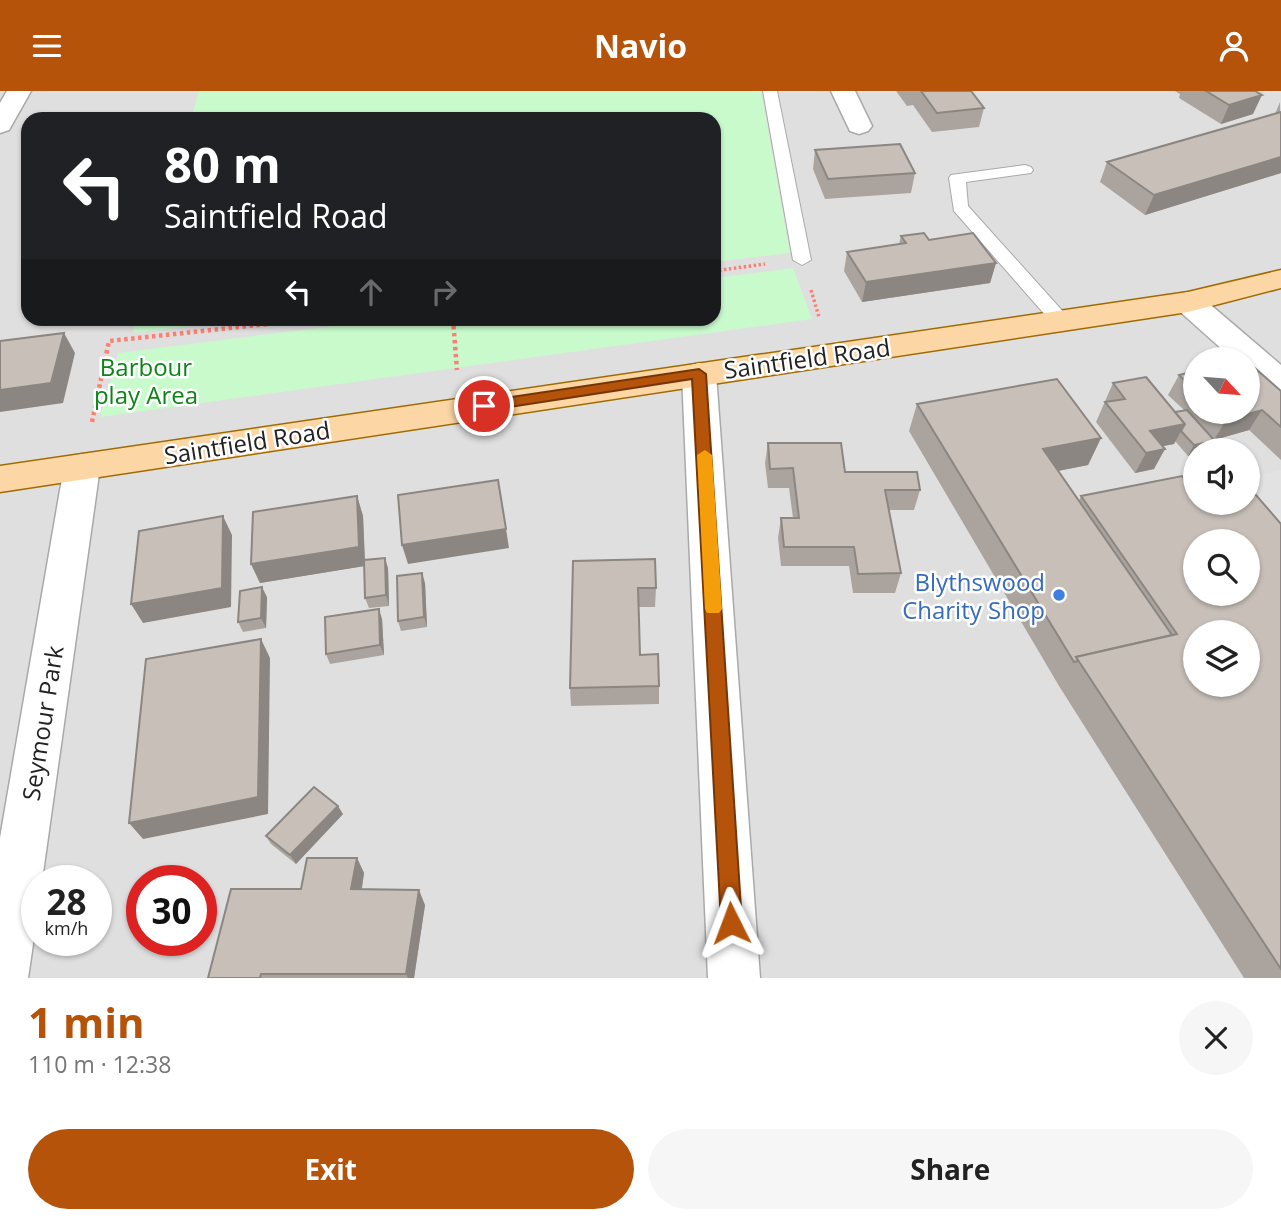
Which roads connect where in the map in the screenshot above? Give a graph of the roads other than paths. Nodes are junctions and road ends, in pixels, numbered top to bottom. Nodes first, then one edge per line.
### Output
1 (19, 91) edge
2 (770, 91) edge
3 (843, 91) edge
4 (0, 125) edge
5 (859, 125) dead end
6 (1025, 170) dead end
7 (802, 260) dead end
8 (1281, 279) edge
9 (1188, 302) junction
10 (1060, 320) junction
11 (699, 374) junction
12 (1281, 383) edge
13 (82, 467) junction
14 (0, 479) edge
15 (2, 978) edge
16 (734, 978) edge

1 - 4 street
2 - 7 lane
3 - 5 street
6 - 10 lane
8 - 9 main road, Saintfield Road
9 - 10 main road, Saintfield Road
9 - 12 street
10 - 11 main road, Saintfield Road
11 - 13 main road, Saintfield Road
11 - 16 street
13 - 14 main road, Saintfield Road
13 - 15 street, Seymour Park

